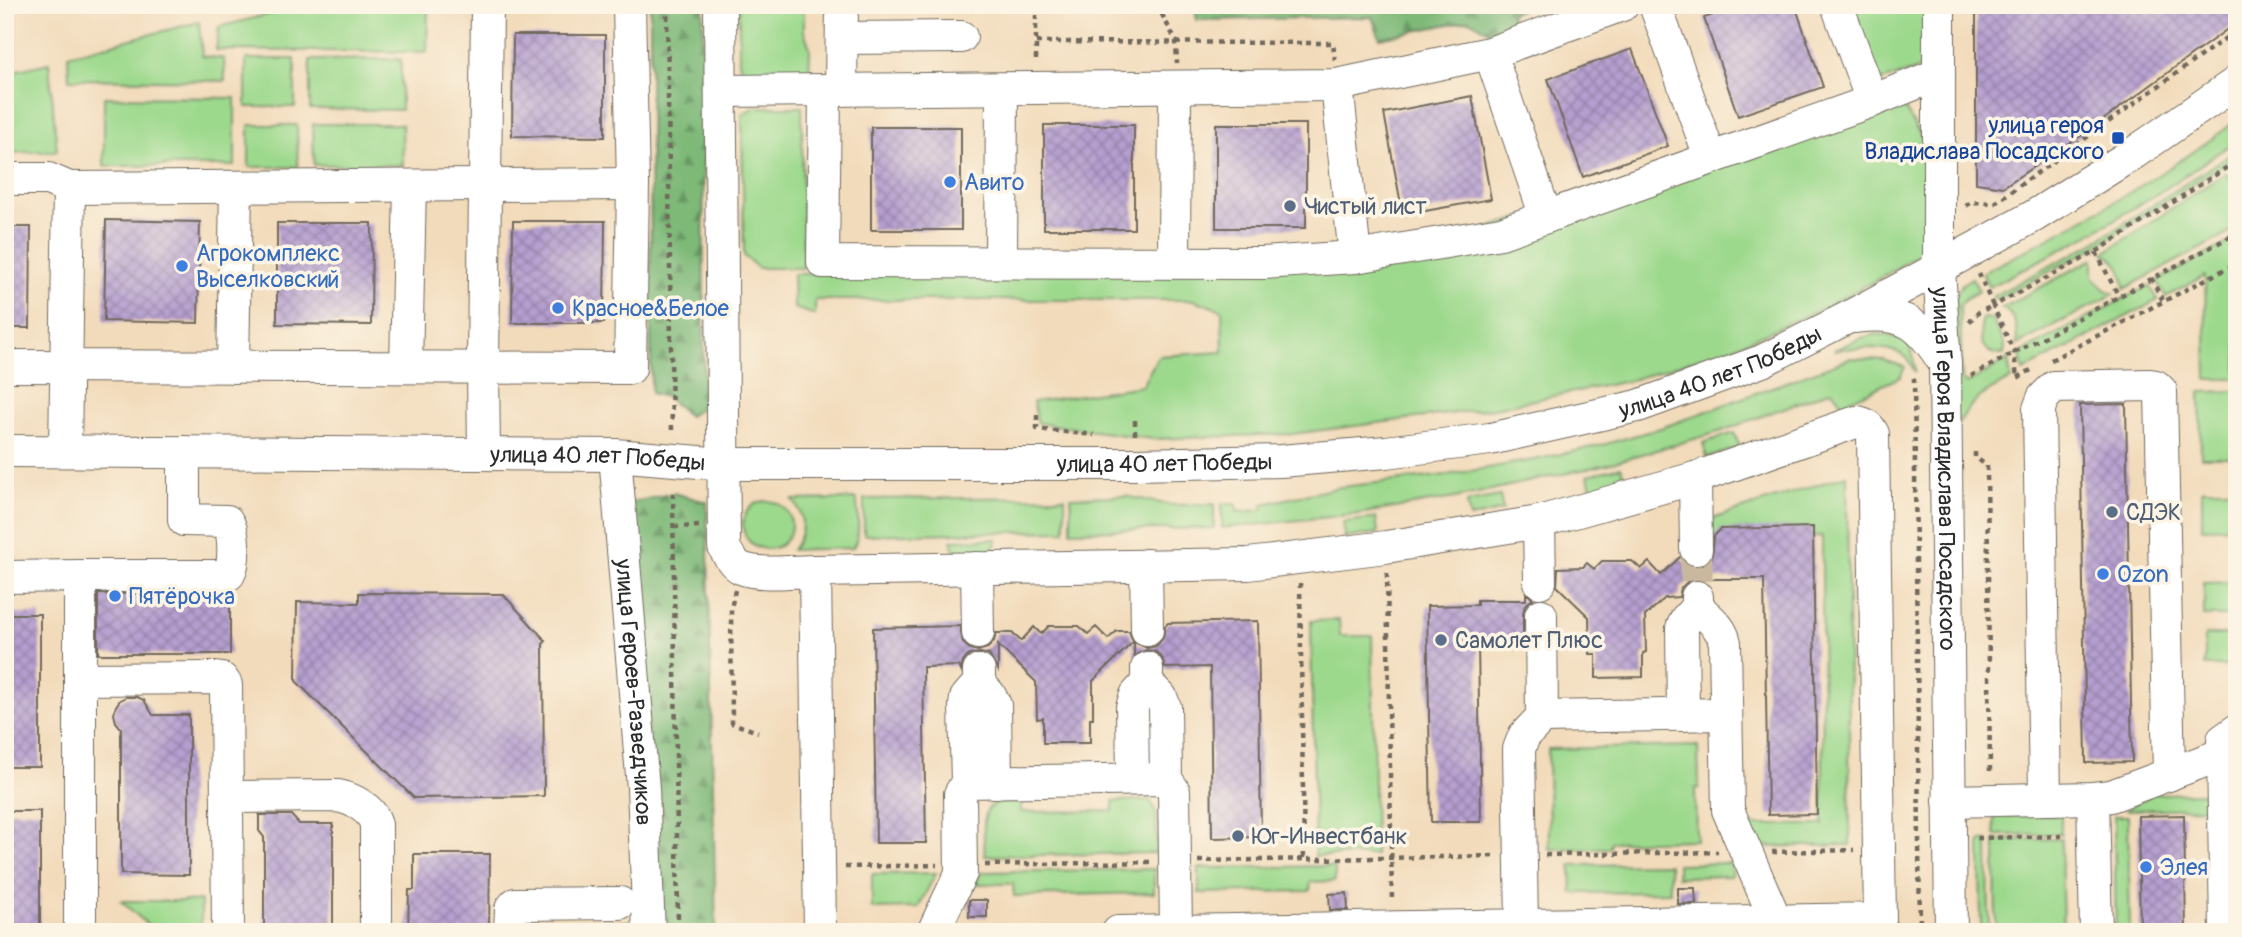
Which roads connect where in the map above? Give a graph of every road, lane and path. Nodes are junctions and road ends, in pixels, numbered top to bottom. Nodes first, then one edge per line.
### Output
1 (487, 5) edge
2 (629, 5) edge
3 (667, 5) edge
4 (720, 5) edge
5 (842, 5) edge
6 (977, 5) edge
7 (1036, 5) edge
8 (1157, 5) edge
9 (1622, 5) edge
10 (1655, 5) edge
11 (1837, 5) edge
12 (1939, 5) edge
13 (966, 24) joint
14 (2237, 30) edge
15 (842, 38) junction
16 (1176, 41) junction
17 (1036, 42) junction
18 (1490, 53) junction
19 (1939, 74) junction
20 (2237, 82) edge
21 (1337, 85) junction
22 (1175, 88) junction
23 (1002, 89) junction
24 (1037, 89) junction
25 (833, 90) junction
26 (721, 91) junction
27 (1872, 101) junction
28 (1710, 157) junction
29 (2237, 160) edge
30 (2229, 166) junction
31 (2237, 178) edge
32 (5, 179) edge
33 (633, 184) junction
34 (485, 185) junction
35 (410, 186) junction
36 (236, 187) junction
37 (69, 188) junction
38 (1961, 210) dead end
39 (1546, 217) junction
40 (2237, 233) edge
41 (2096, 252) junction
42 (1355, 257) junction
43 (1001, 261) junction
44 (1174, 262) junction
45 (2237, 263) edge
46 (1940, 268) junction
47 (1978, 270) dead end
48 (2151, 278) junction
49 (2119, 297) junction
50 (2163, 301) junction
51 (1993, 306) junction
52 (1847, 318) junction
53 (1965, 328) dead end
54 (2014, 352) junction
55 (5, 366) edge
56 (65, 366) junction
57 (233, 367) junction
58 (406, 367) junction
59 (483, 368) junction
60 (1962, 369) junction
61 (1914, 378) dead end
62 (1973, 388) dead end
63 (1037, 415) dead end
64 (1135, 420) dead end
65 (1099, 436) dead end
66 (1123, 438) dead end
67 (1975, 443) dead end
68 (673, 448) dead end
69 (5, 451) edge
70 (65, 451) junction
71 (184, 452) junction
72 (485, 454) junction
73 (615, 455) junction
74 (723, 464) junction
75 (1695, 478) junction
76 (673, 493) dead end
77 (1539, 522) junction
78 (711, 526) dead end
79 (674, 527) junction
80 (1386, 547) junction
81 (1696, 549) tunnel mouth
82 (1299, 558) junction
83 (1146, 565) junction
84 (740, 568) junction
85 (977, 568) junction
86 (815, 571) junction
87 (80, 576) junction
88 (5, 577) edge
89 (1540, 582) dead end
90 (1541, 615) dead end
91 (1147, 630) dead end
92 (978, 633) dead end
93 (979, 677) dead end
94 (80, 679) junction
95 (1726, 714) junction
96 (1683, 715) junction
97 (1542, 717) junction
98 (758, 732) dead end
99 (2230, 742) edge
100 (2169, 775) junction
101 (1133, 779) junction
102 (1166, 779) junction
103 (981, 782) junction
104 (227, 797) junction
105 (2093, 798) junction
106 (2045, 799) junction
107 (1991, 800) junction
108 (1949, 801) junction
109 (2064, 836) dead end
110 (1977, 838) dead end
111 (1880, 850) junction
112 (1746, 852) junction
113 (1520, 856) junction
114 (1391, 858) junction
115 (1304, 859) junction
116 (1175, 861) junction
117 (962, 865) junction
118 (819, 867) junction
119 (620, 903) dead end
120 (1522, 925) junction
121 (1779, 925) edge
122 (1881, 925) edge
123 (1392, 928) junction
124 (1553, 928) edge
125 (1634, 928) edge
126 (1176, 931) edge
127 (80, 932) edge
128 (228, 932) edge
129 (376, 932) edge
130 (510, 932) edge
131 (649, 932) edge
132 (678, 932) edge
133 (820, 932) edge
134 (933, 932) edge
135 (1118, 932) edge
136 (1144, 932) edge
137 (1920, 932) edge
138 (1951, 932) edge
139 (2096, 932) edge
140 (2226, 932) edge

1 - 34 street
2 - 33 street
3 - 68 path
4 - 26 street
5 - 15 street
6 - 13 path
7 - 17 path
8 - 16 path
9 - 18 street
10 - 28 street
11 - 27 street
12 - 19 street, улица Героя Владислава Посадского
13 - 15 street
14 - 38 path
15 - 25 street
16 - 17 path
16 - 21 path
16 - 22 path
17 - 24 path
18 - 21 street
18 - 39 street
19 - 27 street
19 - 46 street, улица Героя Владислава Посадского
20 - 46 street, улица 40 лет Победы
21 - 22 street
21 - 42 street
22 - 24 street
22 - 44 street
23 - 24 street
23 - 25 street
23 - 43 street
25 - 26 street
25 - 43 street
26 - 74 street
27 - 28 street
28 - 39 street
29 - 30 path
30 - 31 path
30 - 41 path
32 - 37 street
33 - 34 street
33 - 59 street
34 - 35 street
34 - 59 street
35 - 36 street
35 - 58 street
36 - 37 street
36 - 57 street
37 - 56 street
39 - 42 street
40 - 48 path
41 - 49 path
41 - 51 path
42 - 44 street
43 - 44 street
45 - 50 path
46 - 52 street, улица 40 лет Победы
46 - 60 street, улица Героя Владислава Посадского
47 - 51 path
48 - 49 path
48 - 50 path
49 - 54 path
50 - 54 path
51 - 53 path
51 - 54 path
52 - 60 street
52 - 74 street, улица 40 лет Победы
54 - 60 path
55 - 56 street
56 - 57 street
56 - 70 street
57 - 58 street
58 - 59 street
59 - 72 street
60 - 62 path
60 - 108 street, улица Героя Владислава Посадского
61 - 137 path
63 - 65 path
64 - 66 path
67 - 107 path
69 - 70 street, улица 40 лет Победы
70 - 71 street, улица 40 лет Победы
71 - 72 street, улица 40 лет Победы
71 - 87 street
72 - 73 street, улица 40 лет Победы
73 - 74 street, улица 40 лет Победы
73 - 131 street, улица Героев-Разведчиков
74 - 84 street
75 - 77 street
75 - 81 street
75 - 111 street
76 - 79 path
77 - 80 street
77 - 89 street
78 - 79 path
79 - 132 path
80 - 82 street
80 - 114 path
82 - 83 street
82 - 115 path
83 - 85 street
83 - 91 street
84 - 86 street
84 - 98 path
85 - 86 street
85 - 92 street
86 - 118 street
87 - 88 street
87 - 94 street
90 - 97 street
93 - 103 street
94 - 104 street
94 - 127 street
95 - 96 street
95 - 96 street
95 - 112 street
96 - 97 street
97 - 113 street
99 - 100 street
99 - 140 street
100 - 105 street
100 - 106 street
101 - 102 street
101 - 102 street
101 - 103 street
102 - 116 street
103 - 117 street
104 - 128 street
104 - 129 street
105 - 106 street
105 - 139 street
106 - 107 street
107 - 108 street
108 - 138 street, улица Героя Владислава Посадского
109 - 110 path
111 - 112 path
111 - 122 street
112 - 113 path
112 - 121 street
113 - 114 path
113 - 120 street
114 - 115 path
114 - 123 path
115 - 116 path
116 - 117 path
116 - 126 street
117 - 118 path
117 - 134 street
118 - 133 street
119 - 130 street
120 - 123 street
120 - 124 street
121 - 122 street
121 - 125 street
123 - 126 street
124 - 125 street
126 - 136 street
135 - 136 street

